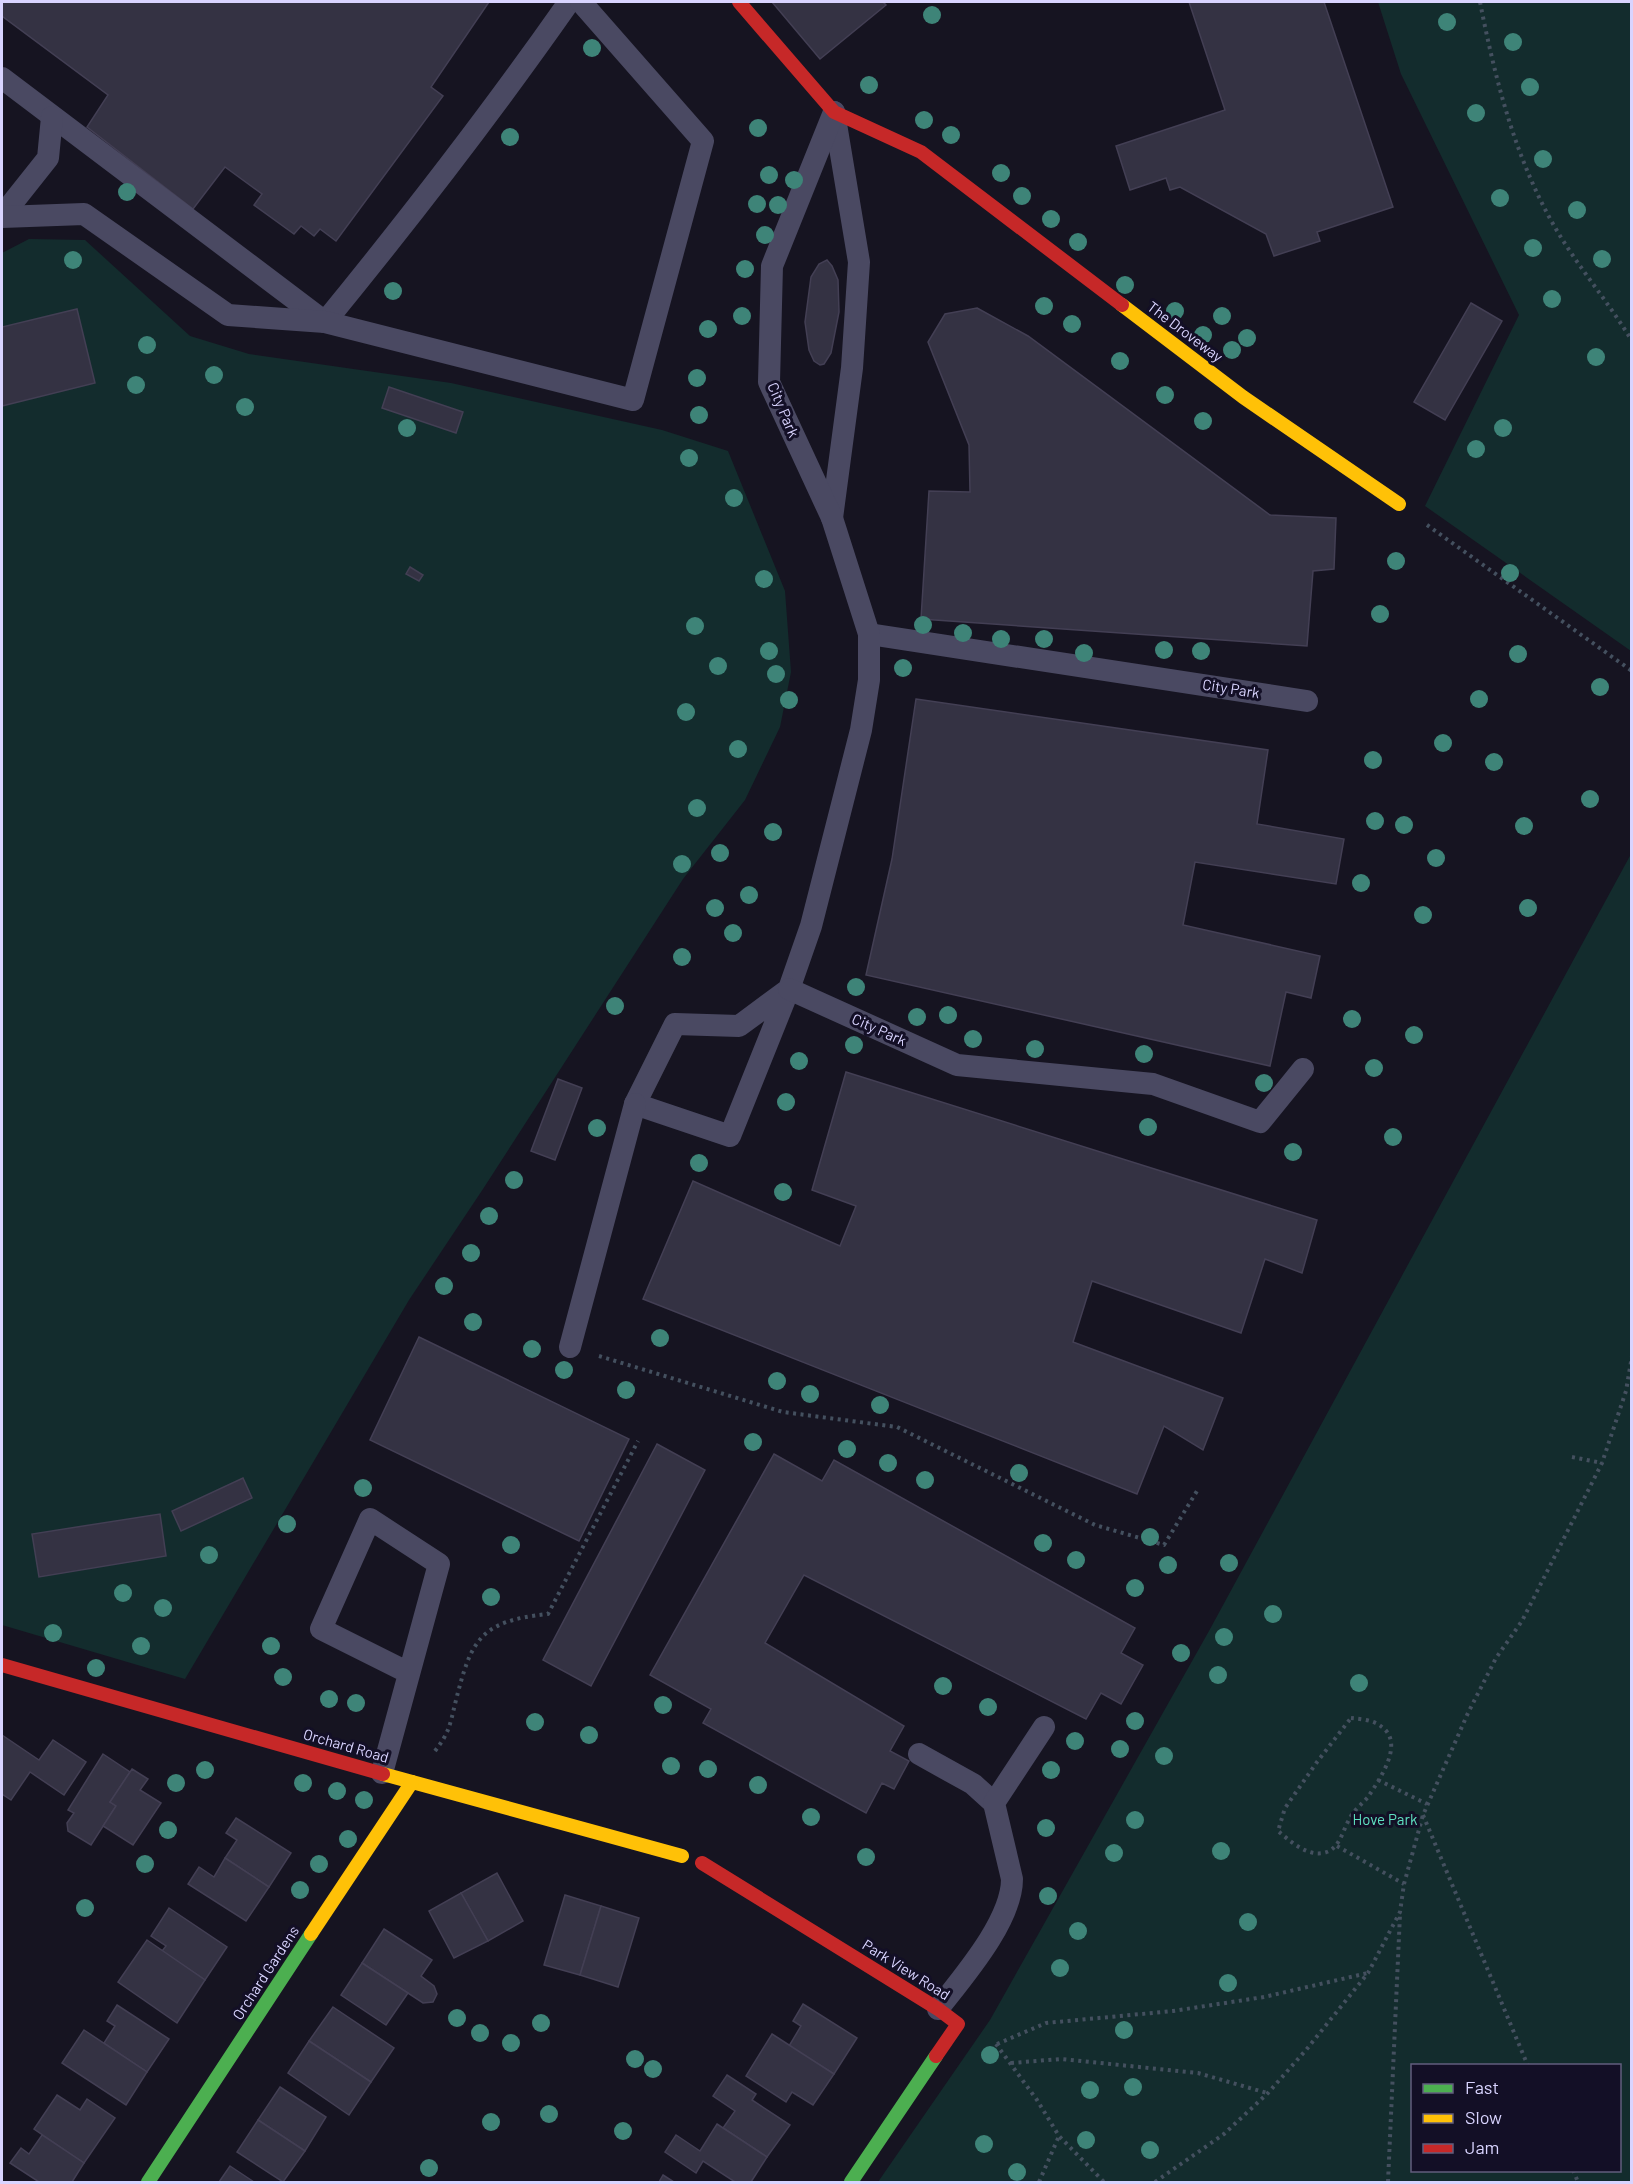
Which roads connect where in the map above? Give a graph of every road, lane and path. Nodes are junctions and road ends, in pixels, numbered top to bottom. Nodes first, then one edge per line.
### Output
1 (568, 2) edge
2 (581, 2) edge
3 (740, 2) edge
4 (1480, 2) edge
5 (2, 78) edge
6 (834, 112) junction
7 (52, 117) junction
8 (2, 216) edge
9 (325, 322) junction
10 (1632, 341) edge
11 (1399, 504) joint
12 (832, 518) junction
13 (869, 634) junction
14 (1632, 671) edge
15 (1307, 701) dead end
16 (789, 989) junction
17 (1303, 1069) dead end
18 (1632, 1080) edge
19 (635, 1104) junction
20 (1632, 1123) edge
21 (570, 1347) joint
22 (1632, 1356) edge
23 (638, 1441) dead end
24 (1572, 1457) dead end
25 (1602, 1464) junction
26 (1197, 1491) dead end
27 (2, 1665) edge
28 (409, 1673) junction
29 (1044, 1727) dead end
30 (919, 1754) dead end
31 (382, 1773) junction
32 (1378, 1780) junction
33 (412, 1782) junction
34 (994, 1803) junction
35 (1427, 1804) junction
36 (1423, 1815) junction
37 (1337, 1846) junction
38 (682, 1856) dead end
39 (702, 1863) dead end
40 (1404, 1884) junction
41 (1400, 1912) junction
42 (1368, 1973) junction
43 (938, 2009) junction
44 (958, 2024) junction
45 (998, 2044) junction
46 (1011, 2063) junction
47 (1527, 2064) edge
48 (1268, 2093) junction
49 (1059, 2136) junction
50 (148, 2182) edge
51 (851, 2182) edge
52 (1039, 2182) edge
53 (1104, 2182) edge
54 (1155, 2182) edge
55 (1388, 2182) edge

1 - 9 lane
2 - 9 lane
3 - 6 street, The Droveway
4 - 10 path
5 - 7 lane
6 - 11 street, The Droveway
6 - 12 lane
6 - 12 lane, City Park
7 - 8 lane
7 - 9 lane
8 - 9 lane
11 - 14 path
12 - 13 lane, City Park
13 - 15 lane, City Park
13 - 16 lane, City Park
16 - 17 lane, City Park
16 - 19 lane
16 - 19 lane
18 - 20 path
19 - 21 lane
21 - 26 path
22 - 25 path
23 - 33 path
24 - 25 path
25 - 35 path
27 - 31 street, Orchard Road
28 - 28 lane
28 - 31 lane
29 - 34 lane
30 - 34 lane
31 - 33 street, Orchard Road
32 - 35 path
32 - 37 path
32 - 37 path
33 - 38 street, Orchard Road
33 - 50 street, Orchard Gardens
34 - 43 lane
35 - 36 path
36 - 40 path
36 - 47 path
37 - 40 path
39 - 43 street, Park View Road
40 - 41 path
41 - 42 path
41 - 55 path
42 - 45 path
42 - 48 path
43 - 44 street, Park View Road
44 - 45 path
44 - 51 street
45 - 46 path
46 - 48 path
46 - 49 path
48 - 54 path
49 - 52 path
49 - 53 path

